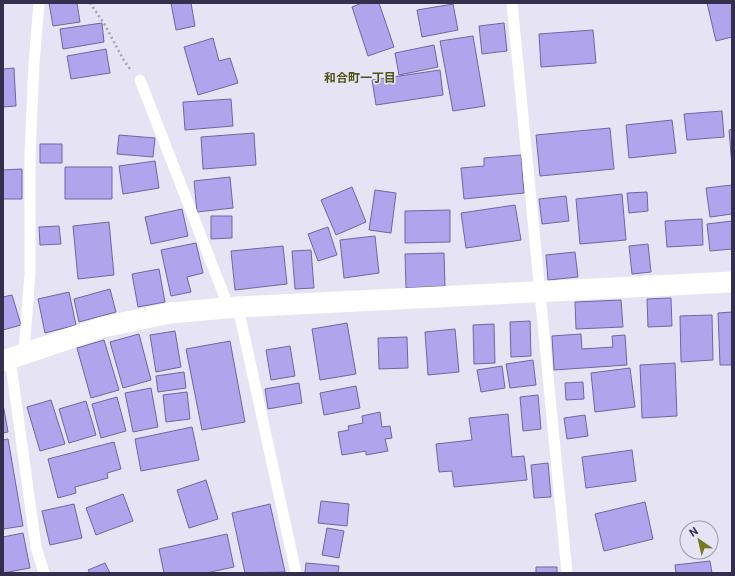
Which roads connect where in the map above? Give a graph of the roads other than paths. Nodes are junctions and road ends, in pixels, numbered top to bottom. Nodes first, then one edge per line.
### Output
1 (39, 3) edge
2 (512, 3) edge
3 (140, 80) road end
4 (732, 282) edge
5 (540, 293) junction
6 (234, 308) junction
7 (12, 357) edge
8 (44, 573) edge
9 (296, 573) edge
10 (567, 573) edge

1 - 7 lane
2 - 5 lane
3 - 6 lane
4 - 5 street
5 - 6 street
5 - 10 lane
6 - 7 street
6 - 9 lane
7 - 8 lane

